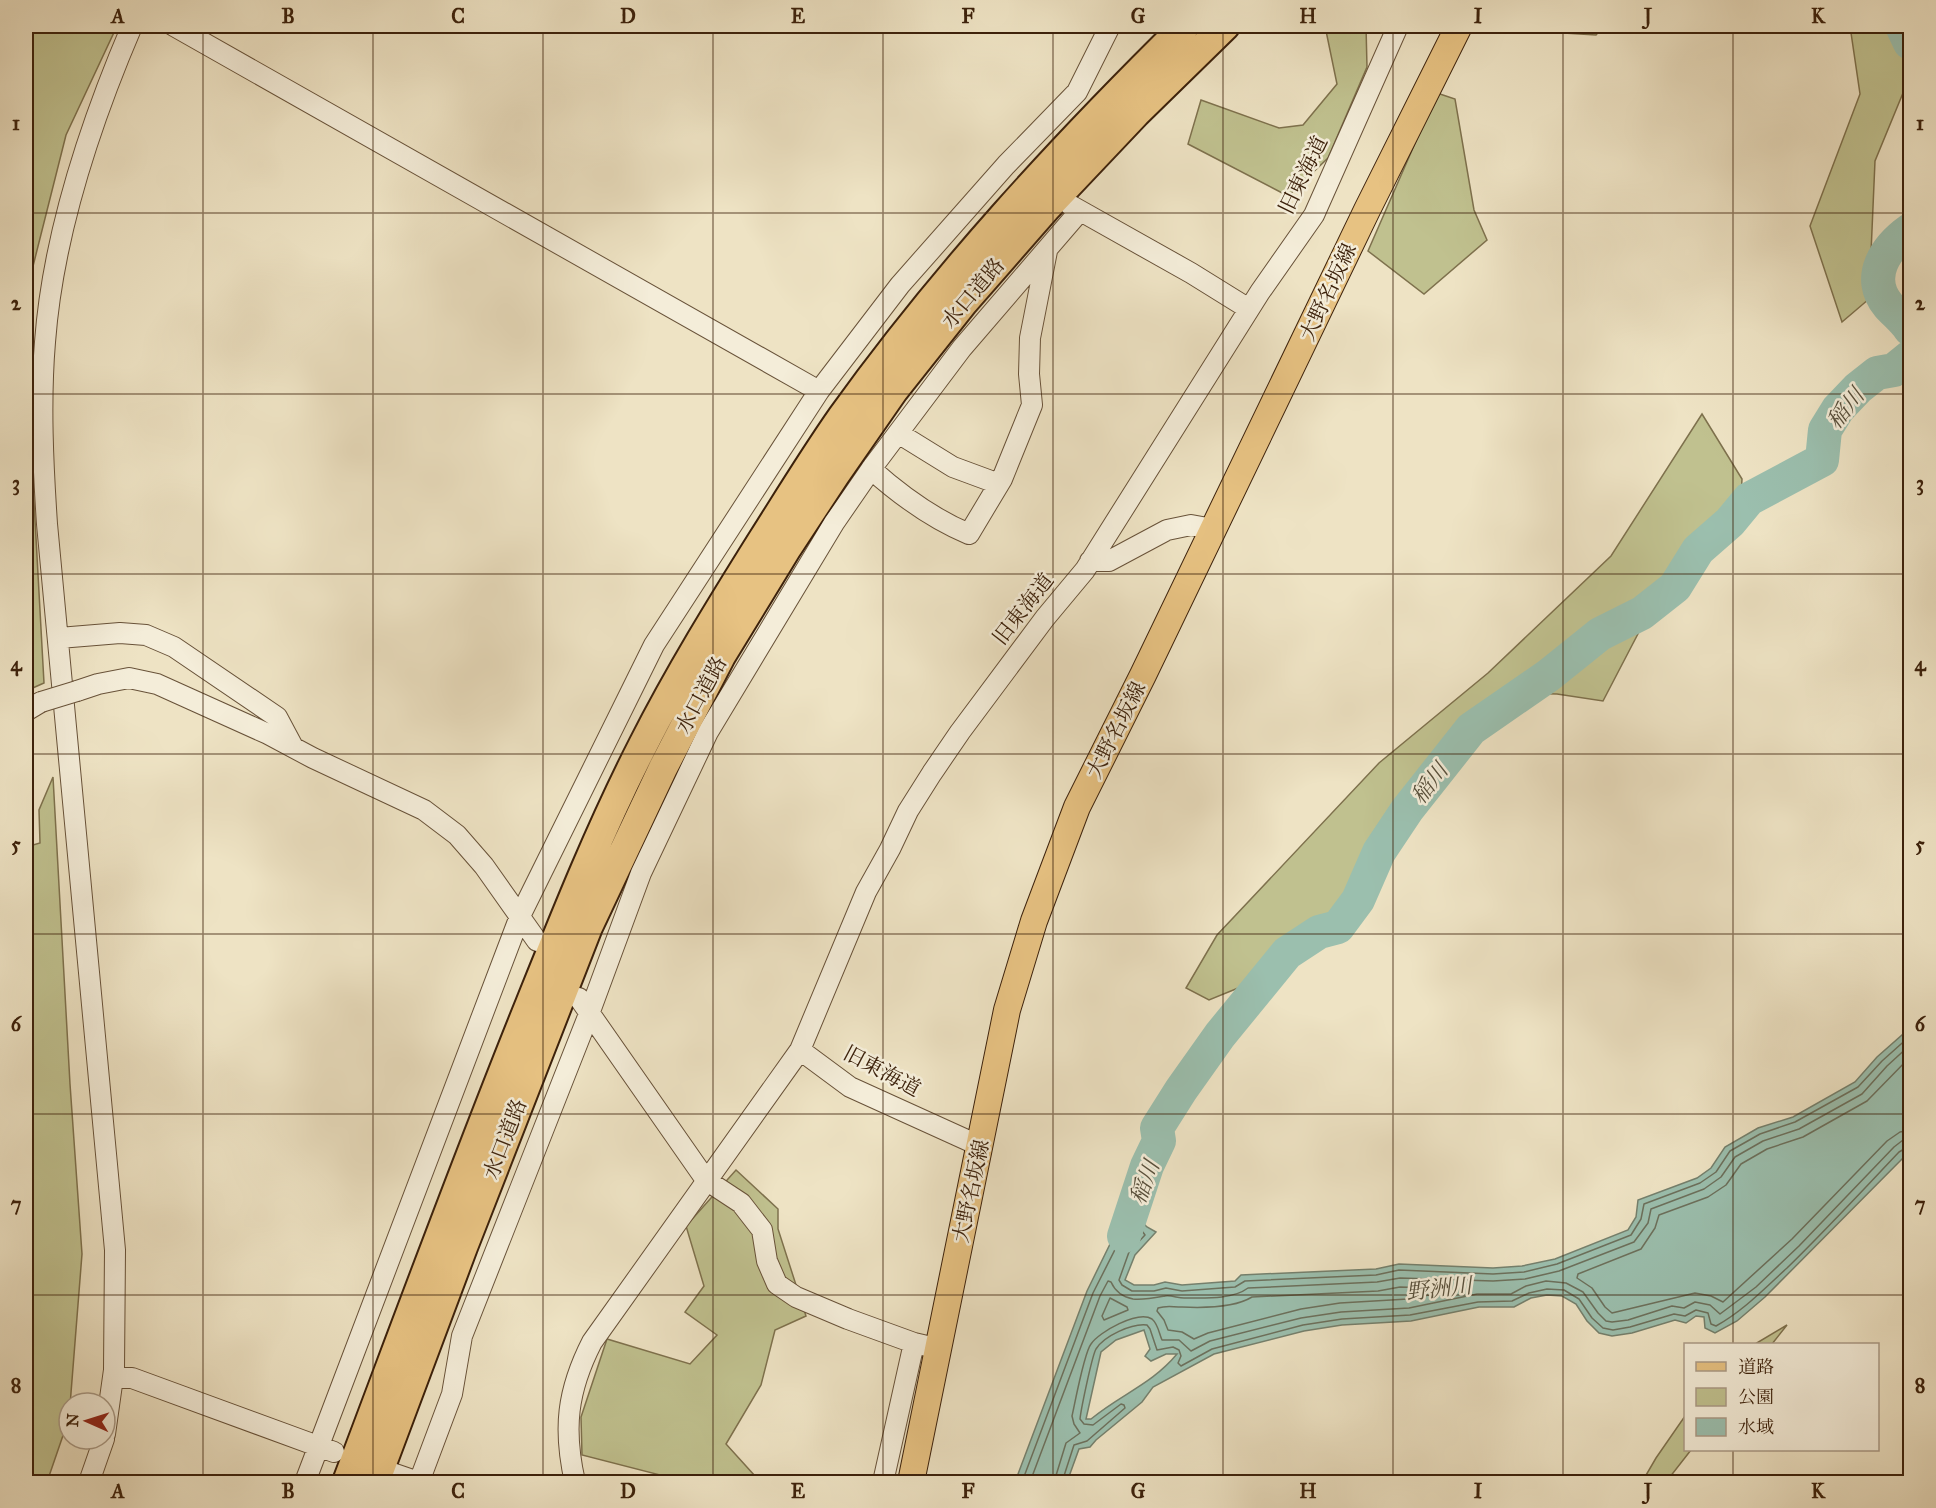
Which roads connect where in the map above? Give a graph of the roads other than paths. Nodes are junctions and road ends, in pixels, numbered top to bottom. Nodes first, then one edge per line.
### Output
1 (132, 26) edge
2 (174, 26) edge
3 (1110, 26) edge
4 (1185, 26) edge
5 (1225, 26) edge
6 (1398, 26) edge
7 (1459, 26) edge
8 (1048, 248) junction
9 (1249, 309) junction
10 (819, 391) junction
11 (897, 433) junction
12 (871, 469) junction
13 (999, 484) junction
14 (1213, 529) junction
15 (1090, 561) junction
16 (59, 638) junction
17 (33, 707) edge
18 (293, 747) junction
19 (520, 916) junction
20 (537, 941) dead end
21 (584, 1006) junction
22 (800, 1050) junction
23 (980, 1146) junction
24 (706, 1180) junction
25 (926, 1346) junction
26 (113, 1378) junction
27 (111, 1391) edge
28 (327, 1450) junction
29 (100, 1451) edge
30 (382, 1477) edge
31 (89, 1482) edge
32 (305, 1482) edge
33 (347, 1482) edge
34 (418, 1482) edge
35 (575, 1482) edge
36 (884, 1482) edge
37 (911, 1482) edge

1 - 16 street
2 - 10 street
3 - 10 street
4 - 33 highway, 水口道路
5 - 30 highway, 水口道路
6 - 9 street, 旧東海道
7 - 14 main road, 大野名坂線
8 - 9 street
8 - 11 street
8 - 13 street
9 - 15 street, 旧東海道
10 - 19 street
11 - 12 street
11 - 13 street
12 - 13 street
12 - 21 street
14 - 15 street
14 - 23 main road, 大野名坂線
15 - 22 street, 旧東海道
16 - 18 street
16 - 26 street
17 - 18 street, bridge
18 - 19 street
19 - 20 street
19 - 28 street
21 - 24 street
21 - 34 street
22 - 23 street, 旧東海道
22 - 24 street
23 - 25 main road, 大野名坂線
24 - 25 street
24 - 35 street
25 - 36 street
25 - 37 main road, 大野名坂線
26 - 27 street
26 - 28 street
28 - 32 street
29 - 31 street
30 - 34 street

